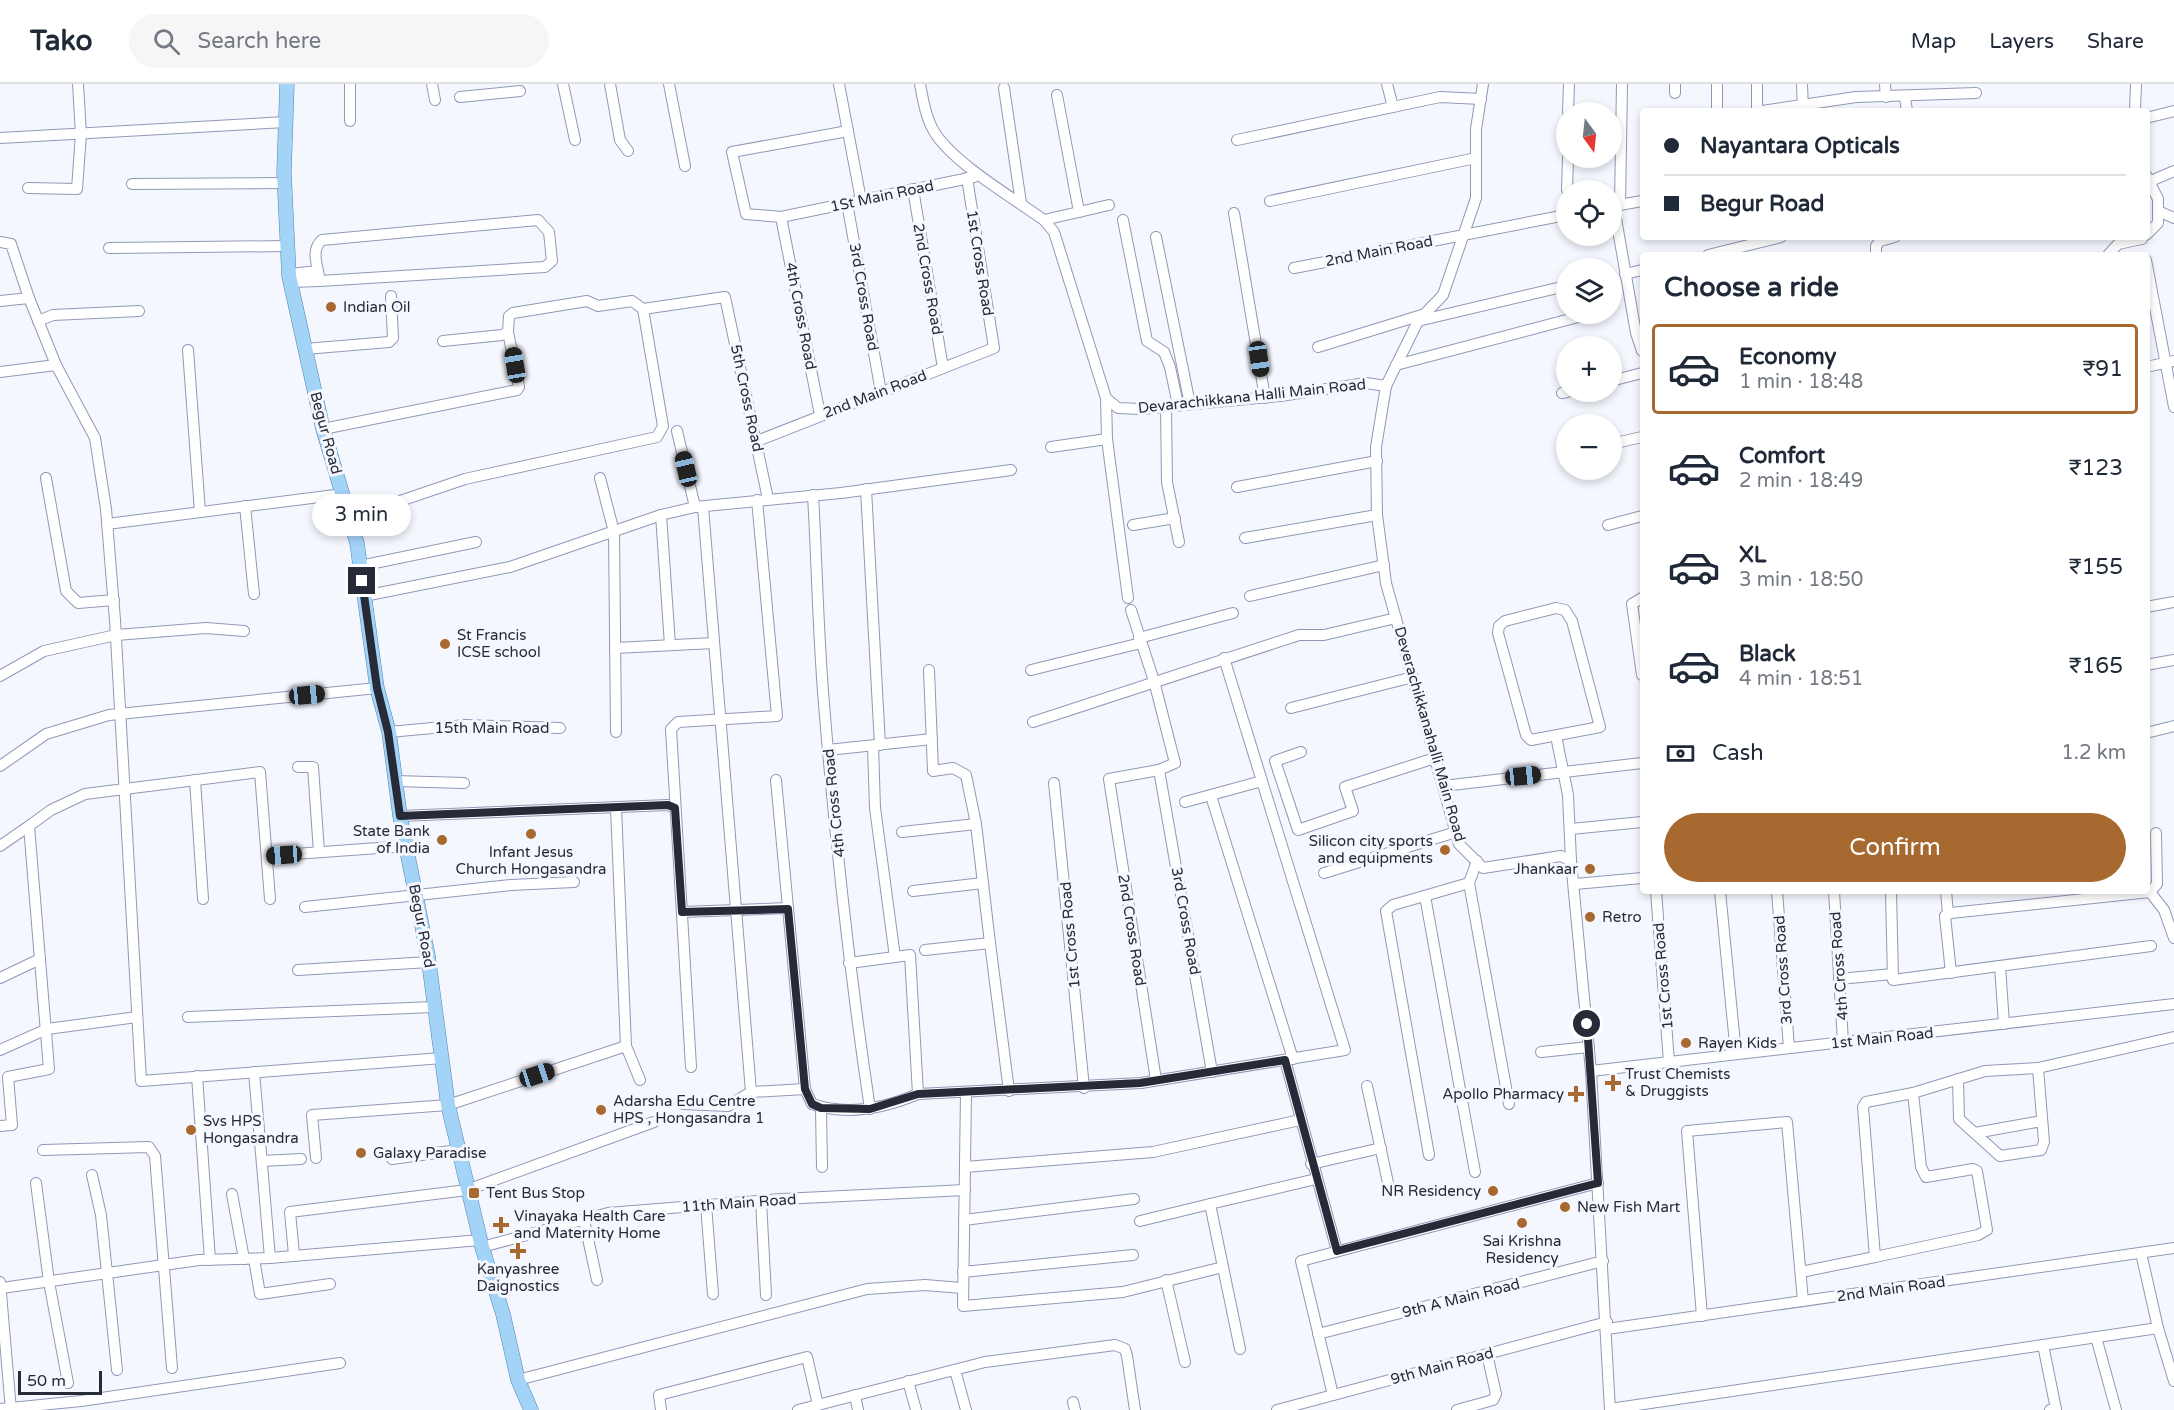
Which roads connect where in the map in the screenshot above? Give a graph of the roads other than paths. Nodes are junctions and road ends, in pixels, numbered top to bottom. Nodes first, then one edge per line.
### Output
1 (78, 84) edge
2 (287, 84) edge
3 (350, 84) edge
4 (432, 84) edge
5 (563, 84) edge
6 (610, 84) edge
7 (669, 84) edge
8 (839, 84) edge
9 (920, 84) edge
10 (1387, 84) edge
11 (1483, 84) edge
12 (1569, 84) edge
13 (1622, 84) edge
14 (1717, 84) edge
15 (1757, 84) edge
16 (1802, 84) edge
17 (1856, 84) edge
18 (1885, 84) edge
19 (2136, 84) edge
20 (1004, 88) dead end
21 (488, 89) edge
22 (1942, 89) edge
23 (520, 91) dead end
24 (1976, 93) dead end
25 (1057, 95) dead end
26 (460, 96) dead end
27 (1856, 97) junction
28 (1886, 97) junction
29 (1905, 97) junction
30 (1480, 99) junction
31 (435, 100) dead end
32 (1568, 102) edge
33 (1393, 107) junction
34 (1717, 108) edge
35 (1757, 108) edge
36 (1803, 108) edge
37 (1807, 108) edge
38 (1907, 108) edge
39 (2135, 108) edge
40 (2174, 111) edge
41 (2150, 116) edge
42 (350, 121) dead end
43 (286, 122) junction
44 (848, 131) junction
45 (81, 134) junction
46 (0, 138) edge
47 (575, 140) dead end
48 (1238, 141) dead end
49 (628, 151) dead end
50 (1476, 159) junction
51 (685, 166) dead end
52 (2174, 171) edge
53 (983, 176) junction
54 (967, 178) junction
55 (2150, 179) edge
56 (1616, 180) edge
57 (285, 183) junction
58 (132, 184) dead end
59 (2150, 184) edge
60 (28, 188) dead end
61 (913, 189) junction
62 (861, 200) junction
63 (1270, 201) dead end
64 (1640, 201) edge
65 (847, 203) junction
66 (1021, 203) junction
67 (1109, 205) dead end
68 (1622, 205) edge
69 (1079, 212) junction
70 (2158, 212) junction
71 (1234, 213) dead end
72 (782, 217) junction
73 (1556, 217) edge
74 (2174, 218) edge
75 (1044, 220) junction
76 (1123, 220) dead end
77 (2150, 231) edge
78 (1463, 235) junction
79 (1156, 237) dead end
80 (1769, 240) edge
81 (0, 242) edge
82 (288, 246) junction
83 (1621, 246) edge
84 (109, 248) dead end
85 (1720, 252) edge
86 (1294, 268) dead end
87 (1640, 270) edge
88 (1625, 274) junction
89 (319, 276) junction
90 (2150, 277) edge
91 (290, 278) junction
92 (1556, 288) edge
93 (391, 296) dead end
94 (29, 298) junction
95 (0, 301) edge
96 (643, 309) junction
97 (139, 310) dead end
98 (1421, 317) junction
99 (38, 321) junction
100 (1556, 323) edge
101 (508, 332) junction
102 (443, 341) dead end
103 (1640, 345) edge
104 (1318, 347) dead end
105 (994, 348) joint
106 (305, 349) junction
107 (188, 350) dead end
108 (2170, 362) edge
109 (56, 365) junction
110 (1396, 365) junction
111 (2150, 367) edge
112 (943, 368) junction
113 (0, 372) edge
114 (1640, 374) edge
115 (1622, 378) edge
116 (1386, 386) junction
117 (881, 392) junction
118 (1106, 398) junction
119 (1265, 398) junction
120 (1190, 404) junction
121 (1178, 405) junction
122 (1166, 407) junction
123 (2174, 407) edge
124 (820, 415) junction
125 (323, 429) junction
126 (677, 431) dead end
127 (1640, 437) edge
128 (1107, 439) junction
129 (757, 441) junction
130 (1622, 442) edge
131 (1051, 447) dead end
132 (1377, 461) junction
133 (1011, 470) dead end
134 (46, 478) dead end
135 (600, 478) dead end
136 (1237, 487) dead end
137 (866, 489) junction
138 (343, 494) junction
139 (813, 495) junction
140 (762, 500) junction
141 (245, 507) junction
142 (699, 507) junction
143 (200, 512) junction
144 (661, 515) junction
145 (1377, 515) junction
146 (1640, 517) edge
147 (350, 518) junction
148 (1175, 518) junction
149 (107, 524) junction
150 (1133, 525) dead end
151 (1608, 525) dead end
152 (614, 532) junction
153 (1245, 538) dead end
154 (476, 542) dead end
155 (1179, 542) dead end
156 (1384, 565) junction
157 (360, 566) junction
158 (254, 594) dead end
159 (364, 596) junction
160 (1250, 596) dead end
161 (1128, 598) dead end
162 (1640, 599) edge
163 (114, 600) junction
164 (2174, 602) edge
165 (2150, 606) edge
166 (1131, 610) dead end
167 (1233, 613) dead end
168 (1396, 618) junction
169 (244, 631) dead end
170 (116, 635) junction
171 (1140, 640) junction
172 (714, 643) junction
173 (670, 645) junction
174 (615, 648) junction
175 (1224, 658) junction
176 (2174, 660) edge
177 (1640, 661) edge
178 (2150, 664) edge
179 (929, 670) dead end
180 (1030, 670) dead end
181 (0, 676) edge
182 (1413, 678) junction
183 (1154, 681) junction
184 (377, 688) junction
185 (1291, 708) dead end
186 (119, 714) junction
187 (721, 721) junction
188 (1034, 722) dead end
189 (2174, 726) edge
190 (560, 728) dead end
191 (388, 732) junction
192 (616, 732) dead end
193 (2150, 732) edge
194 (1556, 736) junction
195 (932, 740) junction
196 (877, 746) junction
197 (828, 750) junction
198 (1301, 752) dead end
199 (1435, 758) junction
200 (1640, 763) edge
201 (0, 765) edge
202 (298, 767) dead end
203 (1159, 770) junction
204 (1563, 772) junction
205 (195, 780) junction
206 (395, 780) junction
207 (776, 780) dead end
208 (1262, 781) junction
209 (464, 783) dead end
210 (1054, 783) dead end
211 (1443, 786) junction
212 (123, 789) junction
213 (1211, 796) junction
214 (1185, 802) dead end
215 (616, 808) junction
216 (675, 808) junction
217 (400, 816) junction
218 (1640, 822) edge
219 (976, 824) junction
220 (30, 826) junction
221 (1570, 829) junction
222 (902, 832) dead end
223 (1456, 832) junction
224 (2156, 833) dead end
225 (0, 846) edge
226 (406, 846) junction
227 (319, 852) junction
228 (267, 856) junction
229 (1477, 861) junction
230 (1571, 861) junction
231 (1324, 873) dead end
232 (1640, 878) edge
233 (574, 882) dead end
234 (983, 883) junction
235 (1469, 883) junction
236 (1575, 884) junction
237 (913, 891) dead end
238 (2150, 892) joint
239 (1656, 894) edge
240 (1720, 894) edge
241 (1776, 894) edge
242 (1834, 894) edge
243 (1891, 894) edge
244 (1946, 894) edge
245 (2102, 894) edge
246 (1425, 896) junction
247 (416, 897) junction
248 (2045, 897) edge
249 (203, 899) dead end
250 (270, 899) dead end
251 (305, 907) dead end
252 (788, 909) junction
253 (737, 911) junction
254 (682, 912) junction
255 (1948, 914) junction
256 (2174, 938) edge
257 (990, 943) junction
258 (2151, 946) dead end
259 (924, 950) dead end
260 (895, 957) junction
261 (40, 959) junction
262 (429, 962) junction
263 (849, 963) junction
264 (2000, 966) junction
265 (298, 970) dead end
266 (1951, 973) junction
267 (1893, 974) junction
268 (0, 978) edge
269 (1839, 979) junction
270 (2174, 1004) edge
271 (434, 1007) junction
272 (137, 1017) junction
273 (188, 1017) dead end
274 (2004, 1024) junction
275 (47, 1029) junction
276 (2174, 1037) edge
277 (1844, 1042) junction
278 (626, 1046) junction
279 (1589, 1047) junction
280 (1789, 1048) junction
281 (0, 1050) edge
282 (1541, 1053) dead end
283 (1736, 1054) junction
284 (442, 1058) junction
285 (1289, 1059) junction
286 (1669, 1062) junction
287 (691, 1067) dead end
288 (2037, 1068) junction
289 (1591, 1071) junction
290 (254, 1072) junction
291 (1212, 1072) junction
292 (197, 1076) junction
293 (1958, 1079) junction
294 (640, 1080) dead end
295 (1156, 1080) junction
296 (1367, 1086) dead end
297 (1084, 1088) junction
298 (805, 1089) junction
299 (1009, 1091) junction
300 (751, 1092) junction
301 (966, 1093) junction
302 (1913, 1093) junction
303 (918, 1094) junction
304 (683, 1104) dead end
305 (1509, 1104) dead end
306 (448, 1105) junction
307 (821, 1108) junction
308 (870, 1109) junction
309 (1300, 1120) junction
310 (2042, 1121) junction
311 (654, 1122) dead end
312 (0, 1126) edge
313 (1975, 1133) junction
314 (1381, 1148) junction
315 (458, 1149) junction
316 (43, 1150) dead end
317 (1429, 1155) dead end
318 (316, 1158) dead end
319 (302, 1159) dead end
320 (392, 1159) dead end
321 (262, 1161) junction
322 (1311, 1164) junction
323 (822, 1167) dead end
324 (965, 1167) junction
325 (1475, 1172) dead end
326 (92, 1175) dead end
327 (1316, 1179) junction
328 (36, 1183) dead end
329 (1598, 1183) junction
330 (467, 1190) junction
331 (965, 1190) junction
332 (1390, 1192) dead end
333 (232, 1194) dead end
334 (1134, 1199) dead end
335 (760, 1201) junction
336 (1210, 1204) junction
337 (706, 1205) junction
338 (584, 1220) junction
339 (964, 1220) junction
340 (1140, 1221) dead end
341 (481, 1244) junction
342 (2174, 1248) edge
343 (1337, 1251) junction
344 (2141, 1253) junction
345 (1133, 1254) dead end
346 (294, 1255) junction
347 (1875, 1257) junction
348 (270, 1258) junction
349 (249, 1259) junction
350 (210, 1260) junction
351 (1603, 1261) junction
352 (163, 1266) junction
353 (1223, 1267) junction
354 (963, 1272) junction
355 (1801, 1272) junction
356 (108, 1274) junction
357 (597, 1280) dead end
358 (1166, 1280) junction
359 (49, 1282) junction
360 (330, 1284) dead end
361 (1, 1285) edge
362 (962, 1288) junction
363 (713, 1294) dead end
364 (766, 1295) dead end
365 (1803, 1301) junction
366 (1702, 1316) junction
367 (1607, 1326) junction
368 (2158, 1328) junction
369 (1318, 1334) junction
370 (2096, 1337) junction
371 (2043, 1345) junction
372 (1240, 1350) dead end
373 (1487, 1354) junction
374 (1185, 1362) dead end
375 (339, 1363) dead end
376 (172, 1368) dead end
377 (117, 1370) dead end
378 (955, 1370) junction
379 (518, 1380) junction
380 (2174, 1381) edge
381 (908, 1382) junction
382 (68, 1383) dead end
383 (855, 1395) junction
384 (1333, 1395) junction
385 (818, 1405) junction
386 (7, 1409) edge
387 (531, 1410) edge
388 (661, 1410) edge
389 (798, 1410) edge
390 (858, 1410) edge
391 (916, 1410) edge
392 (966, 1410) edge
393 (1135, 1410) edge
394 (1277, 1410) edge
395 (1457, 1410) edge
396 (1610, 1410) edge
397 (2054, 1410) edge
398 (2116, 1410) edge

1 - 45 street
2 - 43 main road, Begur Road
3 - 42 street
4 - 31 street
5 - 47 street
6 - 49 street
7 - 51 street
8 - 44 street
9 - 53 street
10 - 33 street
11 - 30 street, Deverachikkanahalli Main Road
12 - 32 street
13 - 56 street
14 - 34 street
15 - 35 street
16 - 36 street
17 - 27 street
18 - 28 street
19 - 39 street
20 - 66 street
21 - 23 street
21 - 26 street
22 - 24 street
22 - 29 street
25 - 69 street
27 - 28 street
27 - 37 street
28 - 29 street
29 - 38 street
30 - 33 street
30 - 50 street, Deverachikkanahalli Main Road
33 - 48 street
40 - 41 street
43 - 45 street
43 - 57 main road, Begur Road
44 - 62 street
44 - 72 street, 1St Main Road
45 - 46 street
45 - 60 street
50 - 63 street
50 - 78 street, Deverachikkanahalli Main Road
52 - 55 street
53 - 54 street, 1St Main Road
53 - 66 street
54 - 61 street, 1St Main Road
54 - 105 street, 1st Cross Road
57 - 58 street
57 - 82 main road, Begur Road
59 - 70 street
61 - 62 street, 1St Main Road
61 - 112 street, 2nd Cross Road
62 - 65 street, 1St Main Road
64 - 68 street
65 - 72 street, 1St Main Road
65 - 117 street, 3rd Cross Road
66 - 75 street
67 - 69 street
69 - 75 street
70 - 74 street
70 - 77 street
71 - 119 street
72 - 124 street, 4th Cross Road
73 - 78 street, 2nd Main Road
75 - 118 street
76 - 121 street
78 - 86 street, 2nd Main Road
78 - 98 street, Deverachikkanahalli Main Road
79 - 120 street
80 - 85 street
81 - 94 street
82 - 84 street
82 - 91 main road, Begur Road
83 - 88 street
87 - 88 street
88 - 103 street
89 - 89 street
89 - 91 street
90 - 108 street
91 - 106 main road, Begur Road
92 - 98 street
93 - 106 street
94 - 95 street
94 - 99 street
96 - 101 street
96 - 129 street, 5th Cross Road
96 - 147 street
97 - 99 street
98 - 104 street
98 - 110 street, Deverachikkanahalli Main Road
99 - 109 street
100 - 110 street
101 - 102 street
101 - 125 street
105 - 112 street, 2nd Main Road
106 - 125 main road, Begur Road
107 - 143 street
108 - 111 street
108 - 123 street
109 - 113 street
109 - 149 street
110 - 116 street, Deverachikkanahalli Main Road
112 - 117 street, 2nd Main Road
114 - 115 street
116 - 119 street, Devarachikkana Halli Main Road
116 - 132 street, Deverachikkanahalli Main Road
117 - 124 street, 2nd Main Road
118 - 122 street, Devarachikkana Halli Main Road
118 - 128 street
119 - 120 street, Devarachikkana Halli Main Road
120 - 121 street, Devarachikkana Halli Main Road
121 - 122 street, Devarachikkana Halli Main Road
122 - 148 street
124 - 129 street, 2nd Main Road
125 - 138 main road, Begur Road
126 - 142 street
127 - 130 street
128 - 131 street
128 - 161 street
129 - 140 street, 5th Cross Road
132 - 136 street
132 - 145 street, Deverachikkanahalli Main Road
133 - 137 street
134 - 163 street
135 - 152 street
137 - 139 street
137 - 196 street
138 - 141 street
138 - 147 main road, Begur Road
139 - 140 street
139 - 197 street, 4th Cross Road
140 - 142 street
140 - 187 street, 5th Cross Road
141 - 143 street
141 - 158 street
142 - 144 street
142 - 172 street
143 - 149 street
144 - 152 street
144 - 173 street
145 - 153 street
145 - 156 street, Deverachikkanahalli Main Road
146 - 151 street
147 - 157 main road, Begur Road
148 - 150 street
148 - 155 street
149 - 163 street
152 - 159 street
152 - 174 street
154 - 157 street
156 - 160 street
156 - 168 street, Deverachikkanahalli Main Road
157 - 159 main road, Begur Road
159 - 184 main road, Begur Road
162 - 177 street
163 - 170 street
164 - 165 street
166 - 171 street
167 - 171 street
168 - 175 street
168 - 182 street, Deverachikkanahalli Main Road
169 - 170 street
170 - 181 street
170 - 186 street
171 - 180 street
171 - 183 street
172 - 173 street
172 - 187 street
173 - 174 street
174 - 192 street
175 - 183 street
175 - 208 street
176 - 178 street
179 - 195 street
182 - 185 street
182 - 199 street, Deverachikkanahalli Main Road
183 - 188 street
183 - 203 street
184 - 186 street
184 - 191 main road, Begur Road
186 - 201 street
186 - 212 street
187 - 216 street
187 - 253 street
189 - 193 street
190 - 191 street, 15th Main Road
191 - 206 main road, Begur Road
194 - 194 street
194 - 204 street
195 - 196 street
195 - 219 street
196 - 197 street
196 - 260 street
197 - 263 street, 4th Cross Road
198 - 199 street
199 - 211 street, Deverachikkanahalli Main Road
200 - 204 street
202 - 227 street
203 - 291 street, 3rd Cross Road
203 - 295 street, 2nd Cross Road
204 - 211 street
204 - 221 street
205 - 212 street
205 - 228 street
205 - 249 street
206 - 209 street
206 - 217 main road, Begur Road
207 - 252 street
208 - 213 street
208 - 285 street
210 - 297 street, 1st Cross Road
211 - 223 street, Deverachikkanahalli Main Road
212 - 220 street
212 - 272 street
213 - 214 street
213 - 285 street
215 - 216 street
215 - 217 street
215 - 278 street
216 - 254 street
217 - 226 main road, Begur Road
218 - 221 street
219 - 222 street
219 - 234 street
220 - 225 street
220 - 261 street
221 - 230 street
223 - 229 street, Deverachikkanahalli Main Road
223 - 231 street
224 - 238 street
226 - 227 street
226 - 247 main road, Begur Road
227 - 228 street
228 - 250 street
229 - 230 street
229 - 235 street
230 - 236 street
232 - 236 street
233 - 247 street
234 - 237 street
234 - 257 street
235 - 246 street
235 - 305 street
236 - 279 street
238 - 256 street
239 - 286 street, 1st Cross Road
240 - 283 street
241 - 280 street, 3rd Cross Road
242 - 269 street, 4th Cross Road
243 - 267 street
244 - 255 street
245 - 248 street
246 - 317 street
246 - 325 street
247 - 251 street
247 - 262 main road, Begur Road
248 - 255 street
252 - 253 street
252 - 298 street
253 - 254 street
253 - 300 street
254 - 287 street
255 - 266 street
257 - 259 street
257 - 299 street
258 - 264 street
260 - 263 street
260 - 303 street
261 - 268 street
261 - 275 street
262 - 265 street
262 - 271 main road, Begur Road
263 - 308 street, 4th Cross Road
264 - 266 street
264 - 274 street
266 - 267 street
267 - 269 street
269 - 277 street, 4th Cross Road
270 - 274 street, 1st Main Road
271 - 273 street
271 - 284 main road, Begur Road
272 - 275 street
272 - 292 street
274 - 277 street, 1st Main Road
275 - 281 street
275 - 312 street
276 - 288 street
277 - 280 street, 1st Main Road
278 - 294 street
278 - 306 street
279 - 282 street
279 - 289 street
280 - 283 street, 1st Main Road
283 - 286 street, 1st Main Road
284 - 290 street
284 - 306 main road, Begur Road
285 - 291 street
285 - 309 street
286 - 289 street, 1st Main Road
288 - 293 street
288 - 310 street
289 - 329 street
290 - 292 street
290 - 321 street
291 - 295 street
292 - 350 street
293 - 302 street
293 - 313 street
295 - 297 street
296 - 314 street
297 - 299 street
298 - 300 street
298 - 307 street
299 - 301 street
300 - 304 street
301 - 303 street
301 - 324 street
302 - 347 street
302 - 347 street
303 - 308 street
306 - 315 main road, Begur Road
306 - 318 street
307 - 308 street
307 - 323 street
309 - 322 street
309 - 324 street
310 - 313 street
310 - 313 street
311 - 330 street
314 - 322 street
314 - 332 street
315 - 320 street
315 - 330 main road, Begur Road
316 - 352 street
319 - 321 street
321 - 348 street
322 - 327 street
324 - 331 street
326 - 356 street
327 - 336 street
327 - 343 street
328 - 359 street
329 - 343 street
329 - 351 street
330 - 341 main road, Begur Road
330 - 346 street
331 - 335 street, 11th Main Road
331 - 339 street
333 - 349 street
334 - 339 street
335 - 337 street, 11th Main Road
335 - 364 street
336 - 340 street
336 - 353 street
337 - 338 street, 11th Main Road
337 - 363 street
338 - 341 street, 11th Main Road
338 - 357 street
339 - 354 street
341 - 346 street, 11th Main Road
341 - 379 main road, Begur Road
342 - 344 street, 2nd Main Road
343 - 369 street
344 - 365 street, 2nd Main Road
344 - 368 street
345 - 354 street
346 - 348 street, 11th Main Road
347 - 355 street
348 - 349 street, 11th Main Road
349 - 350 street, 11th Main Road
349 - 360 street
350 - 352 street, 11th Main Road
351 - 367 street
351 - 369 street, 9th A Main Road
352 - 356 street, 11th Main Road
352 - 376 street
353 - 358 street
353 - 372 street
354 - 362 street
355 - 365 street
355 - 366 street
356 - 359 street, 11th Main Road
356 - 377 street
358 - 362 street
358 - 374 street
359 - 361 street, 11th Main Road
359 - 382 street
361 - 386 street
362 - 379 street
365 - 366 street, 2nd Main Road
366 - 367 street, 2nd Main Road
367 - 373 street, 9th Main Road
367 - 396 street
368 - 370 street
368 - 380 street
369 - 384 street
370 - 371 street
370 - 398 street
371 - 396 street
371 - 397 street
373 - 384 street, 9th Main Road
373 - 395 street
375 - 386 street
378 - 381 street
378 - 392 street
378 - 393 street
379 - 387 main road, Begur Road
381 - 383 street
381 - 391 street
383 - 385 street
383 - 390 street
384 - 394 street, 9th Main Road
385 - 388 street
385 - 389 street

